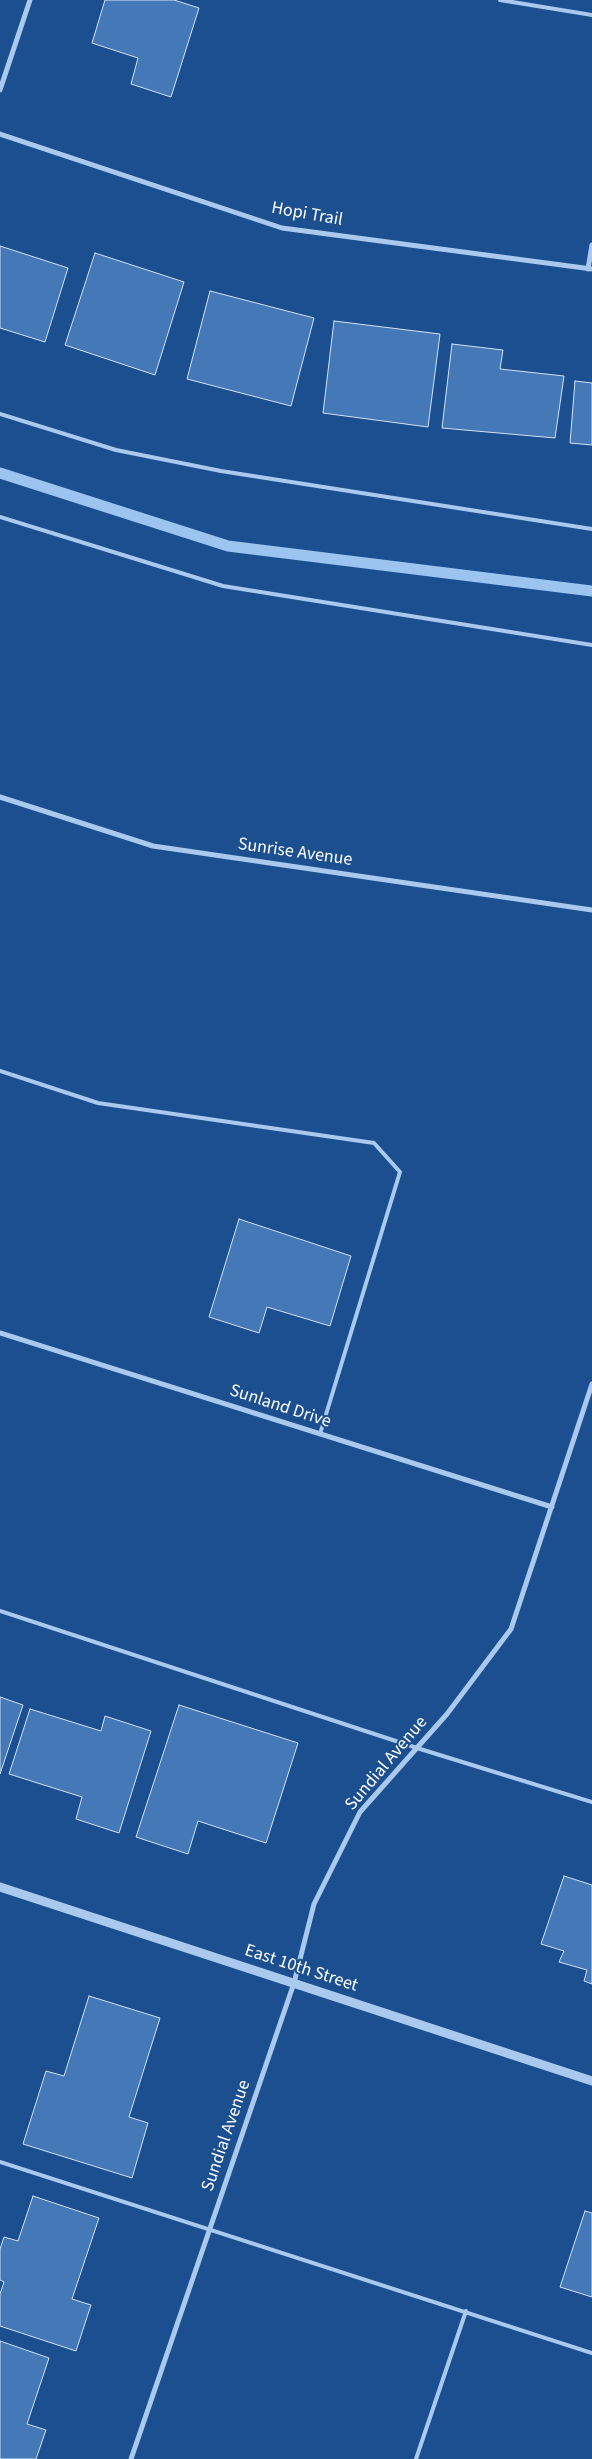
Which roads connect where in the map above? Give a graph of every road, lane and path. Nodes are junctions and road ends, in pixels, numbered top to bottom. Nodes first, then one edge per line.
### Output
1 (30, 0) edge
2 (500, 0) edge
3 (592, 15) edge
4 (0, 90) edge
5 (0, 134) edge
6 (592, 245) edge
7 (590, 269) edge
8 (0, 414) edge
9 (0, 517) edge
10 (592, 529) edge
11 (592, 645) edge
12 (0, 797) edge
13 (592, 910) edge
14 (0, 1071) edge
15 (0, 1333) edge
16 (592, 1384) edge
17 (320, 1434) junction
18 (552, 1507) junction
19 (0, 1611) edge
20 (418, 1748) junction
21 (592, 1802) edge
22 (0, 1887) edge
23 (294, 1983) junction
24 (592, 2081) edge
25 (0, 2162) edge
26 (210, 2228) junction
27 (466, 2311) junction
28 (592, 2352) edge
29 (131, 2459) edge
30 (416, 2459) edge

1 - 4 street
2 - 3 lane
5 - 7 street, Hopi Trail
6 - 7 street
8 - 10 lane
9 - 11 lane
12 - 13 street, Sunrise Avenue
14 - 17 lane
15 - 17 street, Sunland Drive
16 - 18 street, Sundial Avenue
17 - 18 street, Sunland Drive
18 - 20 street, Sundial Avenue
19 - 20 lane
20 - 21 lane
20 - 23 street, Sundial Avenue
22 - 23 street, East 10th Street
23 - 24 street, East 10th Street
23 - 26 street, Sundial Avenue
25 - 26 lane
26 - 27 lane
26 - 29 street, Sundial Avenue
27 - 28 lane
27 - 30 lane

